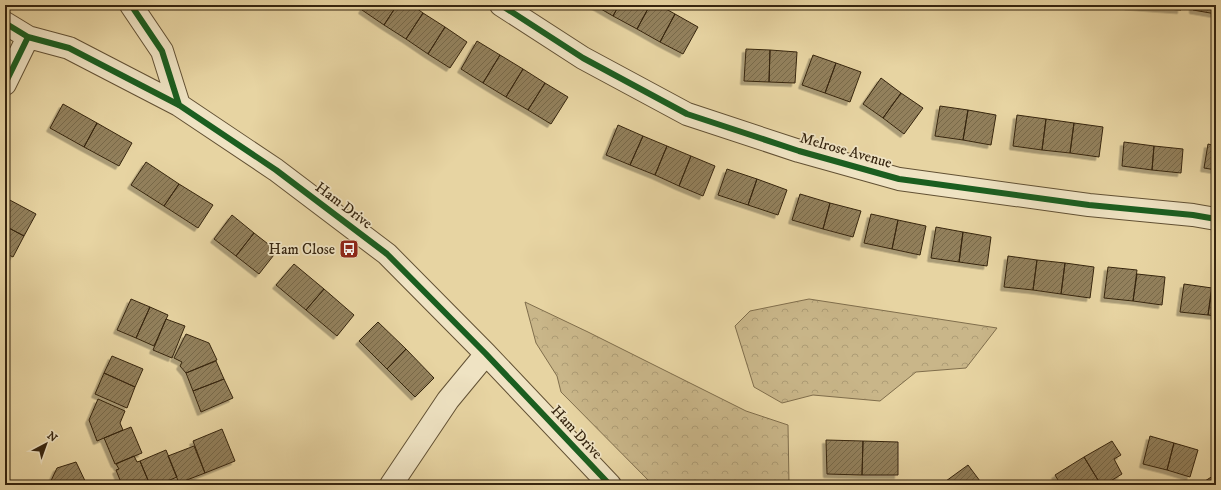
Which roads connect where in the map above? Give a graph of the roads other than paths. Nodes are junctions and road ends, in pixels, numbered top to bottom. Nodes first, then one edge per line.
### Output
1 (131, 5) edge
2 (502, 5) edge
3 (5, 23) edge
4 (28, 38) junction
5 (5, 84) edge
6 (178, 105) junction
7 (1216, 219) edge
8 (486, 354) junction
9 (391, 485) edge
10 (610, 485) edge

1 - 6 street
2 - 7 street, Melrose Avenue
3 - 4 street, Ham Drive
4 - 5 street
4 - 6 street, Ham Drive
6 - 8 street, Ham Drive
8 - 9 street
8 - 10 street, Ham Drive

